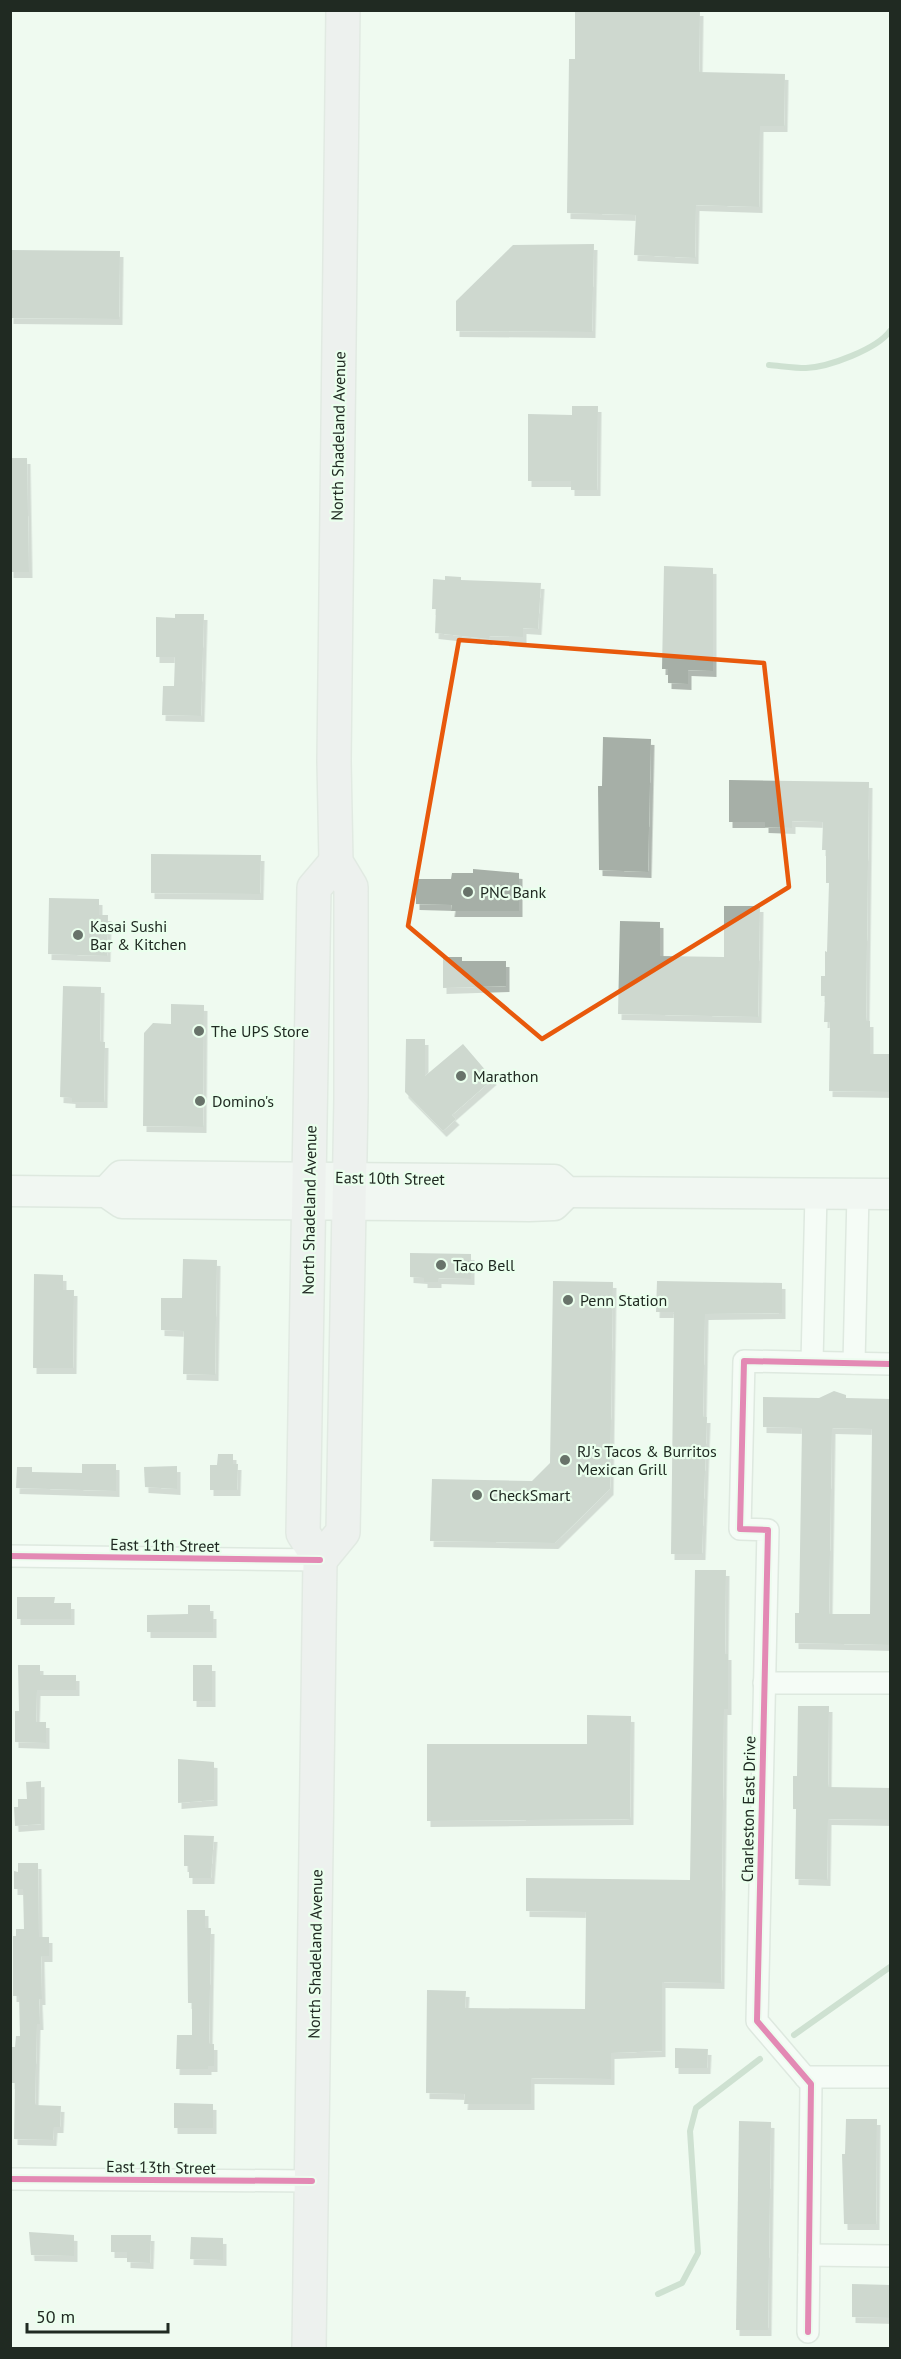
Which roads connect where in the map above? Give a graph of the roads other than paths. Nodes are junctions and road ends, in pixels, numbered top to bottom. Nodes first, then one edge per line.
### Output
1 (343, 10) edge
2 (336, 862) junction
3 (10, 1191) edge
4 (309, 1191) junction
5 (350, 1191) junction
6 (816, 1194) junction
7 (858, 1194) junction
8 (891, 1194) edge
9 (812, 1362) junction
10 (854, 1363) junction
11 (891, 1364) edge
12 (10, 1556) edge
13 (320, 1560) junction
14 (764, 1683) junction
15 (891, 1683) edge
16 (805, 2077) junction
17 (891, 2077) edge
18 (10, 2179) edge
19 (312, 2181) junction
20 (809, 2255) junction
21 (891, 2256) edge
22 (808, 2332) dead end
23 (309, 2349) edge

1 - 2 main road, North Shadeland Avenue
2 - 4 main road, North Shadeland Avenue
2 - 5 main road, North Shadeland Avenue
3 - 4 main road, East 10th Street
4 - 5 main road, East 10th Street
4 - 13 main road, North Shadeland Avenue
5 - 6 main road, East 10th Street
5 - 13 main road, North Shadeland Avenue
6 - 7 main road, East 10th Street
6 - 9 street
7 - 8 main road, East 10th Street
7 - 10 street
9 - 10 street
9 - 14 street, Charleston East Drive
10 - 11 street
12 - 13 street, East 11th Street
13 - 19 main road, North Shadeland Avenue
14 - 15 street
14 - 16 street, Charleston East Drive
16 - 17 street
16 - 20 street, Charleston East Drive
18 - 19 street, East 13th Street
19 - 23 main road, North Shadeland Avenue
20 - 21 street
20 - 22 street, Charleston East Drive

